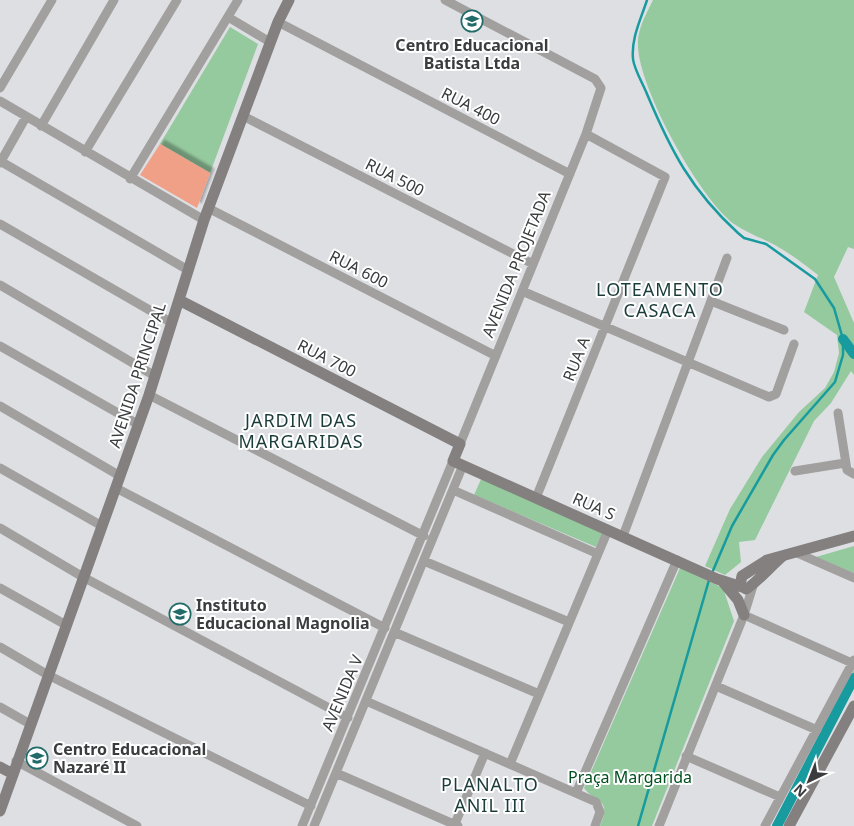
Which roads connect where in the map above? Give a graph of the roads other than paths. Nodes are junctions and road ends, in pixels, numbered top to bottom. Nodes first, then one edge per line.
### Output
1 (52, 0) edge
2 (114, 0) edge
3 (177, 0) edge
4 (238, 0) edge
5 (289, 0) edge
6 (445, 0) edge
7 (228, 17) junction
8 (278, 22) junction
9 (270, 42) junction
10 (0, 88) edge
11 (0, 101) edge
12 (243, 116) junction
13 (26, 117) junction
14 (41, 126) junction
15 (586, 134) junction
16 (85, 152) junction
17 (0, 162) edge
18 (570, 174) junction
19 (130, 178) junction
20 (208, 208) junction
21 (204, 220) junction
22 (0, 224) edge
23 (727, 258) dead end
24 (533, 264) junction
25 (188, 270) junction
26 (0, 284) edge
27 (522, 291) junction
28 (179, 300) junction
29 (712, 301) junction
30 (172, 322) junction
31 (605, 326) junction
32 (784, 330) dead end
33 (794, 344) dead end
34 (0, 346) edge
35 (496, 356) junction
36 (689, 363) junction
37 (155, 376) junction
38 (149, 395) junction
39 (0, 406) edge
40 (838, 413) dead end
41 (138, 425) junction
42 (460, 444) junction
43 (458, 463) junction
44 (845, 463) junction
45 (0, 468) edge
46 (795, 471) dead end
47 (854, 474) edge
48 (120, 476) junction
49 (116, 488) junction
50 (453, 490) junction
51 (536, 498) junction
52 (102, 526) junction
53 (0, 528) edge
54 (608, 530) junction
55 (424, 536) junction
56 (623, 536) junction
57 (854, 536) edge
58 (797, 553) junction
59 (598, 554) junction
60 (677, 560) junction
61 (424, 561) junction
62 (83, 577) junction
63 (854, 578) edge
64 (720, 580) junction
65 (746, 583) junction
66 (0, 588) edge
67 (744, 615) junction
68 (570, 622) junction
69 (66, 625) junction
70 (390, 630) junction
71 (0, 647) edge
72 (853, 662) edge
73 (48, 674) junction
74 (716, 686) junction
75 (539, 694) junction
76 (366, 701) junction
77 (854, 706) edge
78 (0, 707) edge
79 (348, 718) junction
80 (30, 724) junction
81 (817, 730) junction
82 (485, 753) junction
83 (686, 756) junction
84 (16, 761) junction
85 (510, 764) junction
86 (336, 774) junction
87 (6, 775) edge
88 (576, 793) junction
89 (0, 795) edge
90 (780, 798) junction
91 (311, 806) junction
92 (0, 811) edge
93 (137, 826) edge
94 (302, 826) edge
95 (314, 826) edge
96 (455, 826) edge
97 (595, 826) edge
98 (659, 826) edge
99 (765, 826) edge
100 (789, 826) edge

1 - 10 street
2 - 14 street
3 - 16 street
4 - 7 street
5 - 8 street, AVENIDA PRINCIPAL
6 - 15 street, AVENIDA PROJETADA
7 - 9 street
7 - 19 street
8 - 9 street, AVENIDA PRINCIPAL
8 - 18 street, RUA 400
9 - 12 street, AVENIDA PRINCIPAL
11 - 13 street
12 - 20 street, AVENIDA PRINCIPAL
12 - 24 street, RUA 500
13 - 14 street
13 - 17 street
14 - 16 street
15 - 18 street, AVENIDA PROJETADA
15 - 31 street, RUA A
16 - 19 street
17 - 25 street
18 - 24 street, AVENIDA PROJETADA
19 - 21 street
20 - 21 street, AVENIDA PRINCIPAL
20 - 35 street, RUA 600
21 - 25 street, AVENIDA PRINCIPAL
22 - 30 street
23 - 29 street
24 - 27 street, AVENIDA PROJETADA
25 - 28 street, AVENIDA PRINCIPAL
26 - 37 street
27 - 31 street
27 - 35 street, AVENIDA PROJETADA
28 - 30 street, AVENIDA PRINCIPAL
28 - 42 street, RUA 700
29 - 32 street
29 - 36 street
30 - 37 street, AVENIDA PRINCIPAL
31 - 36 street
31 - 51 street, RUA A
33 - 36 street
34 - 41 street
35 - 42 street, AVENIDA PROJETADA
36 - 56 street
37 - 38 street, AVENIDA PRINCIPAL
38 - 41 street, AVENIDA PRINCIPAL
38 - 55 street
39 - 48 street
40 - 44 street
41 - 48 street, AVENIDA PRINCIPAL
42 - 43 street, AVENIDA PROJETADA
43 - 50 street, AVENIDA V
43 - 51 street, RUA S
43 - 55 street, AVENIDA V
44 - 46 street
44 - 47 street
45 - 52 street
48 - 49 street, AVENIDA PRINCIPAL
49 - 52 street, AVENIDA PRINCIPAL
49 - 70 street
50 - 59 street
50 - 61 street, AVENIDA V
51 - 54 street, RUA S
52 - 62 street, AVENIDA PRINCIPAL
53 - 62 street
54 - 56 street, RUA S
54 - 59 street
55 - 70 street, AVENIDA V
56 - 60 street, RUA S
57 - 58 street
58 - 63 street
58 - 65 street
59 - 68 street
60 - 64 street, RUA S
60 - 88 street
61 - 68 street
61 - 70 street, AVENIDA V
62 - 69 street, AVENIDA PRINCIPAL
62 - 79 street
64 - 65 street
64 - 67 street
65 - 67 street
66 - 69 street
67 - 72 street
67 - 74 street
68 - 75 street
69 - 73 street, AVENIDA PRINCIPAL
70 - 75 street
70 - 76 street, AVENIDA V
70 - 79 street, AVENIDA V
71 - 73 street
72 - 81 street
73 - 80 street, AVENIDA PRINCIPAL
73 - 91 street
74 - 81 street
74 - 83 street
75 - 85 street
76 - 82 street
76 - 86 street, AVENIDA V
77 - 100 street
78 - 80 street
79 - 91 street, AVENIDA V
80 - 84 street, AVENIDA PRINCIPAL
81 - 90 street
82 - 85 street
82 - 96 street
83 - 90 street
83 - 98 street
84 - 87 street, AVENIDA PRINCIPAL
84 - 93 street
85 - 88 street
86 - 95 street, AVENIDA V
86 - 96 street
87 - 89 street
87 - 92 street
88 - 97 street
90 - 99 street
91 - 94 street, AVENIDA V

